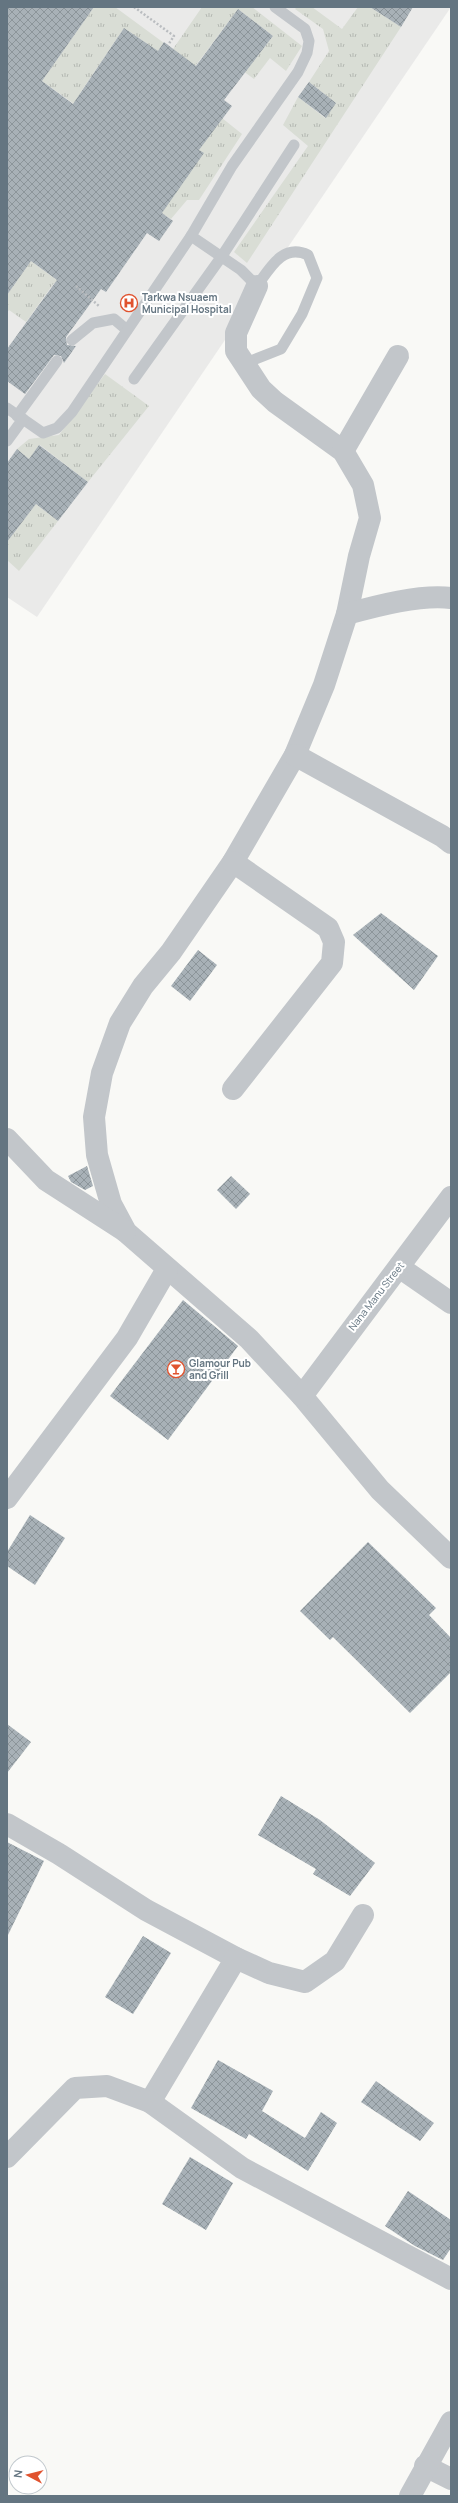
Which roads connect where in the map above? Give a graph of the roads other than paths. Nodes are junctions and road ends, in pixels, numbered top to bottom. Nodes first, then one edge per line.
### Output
1 (274, 7) edge
2 (294, 145) dead end
3 (191, 236) junction
4 (222, 256) junction
5 (257, 286) junction
6 (127, 330) junction
7 (72, 340) dead end
8 (398, 356) dead end
9 (57, 361) dead end
10 (243, 364) junction
11 (134, 379) dead end
12 (7, 408) edge
13 (20, 417) junction
14 (7, 441) edge
15 (343, 451) junction
16 (451, 598) edge
17 (347, 614) junction
18 (295, 755) junction
19 (451, 843) edge
20 (233, 862) junction
21 (233, 1089) dead end
22 (7, 1139) edge
23 (451, 1197) edge
24 (126, 1232) junction
25 (399, 1267) junction
26 (167, 1269) junction
27 (451, 1303) edge
28 (302, 1396) junction
29 (7, 1498) edge
30 (451, 1558) edge
31 (7, 1824) edge
32 (362, 1915) dead end
33 (236, 1958) junction
34 (150, 2102) junction
35 (7, 2157) edge
36 (451, 2279) edge
37 (451, 2422) edge
38 (425, 2466) junction
39 (451, 2479) edge
40 (410, 2496) edge

1 - 3 lane
2 - 4 lane
3 - 4 lane
3 - 6 lane
4 - 5 lane
4 - 11 lane
5 - 10 street
5 - 10 lane
6 - 7 lane
6 - 13 lane
8 - 15 street
9 - 13 lane
10 - 15 street
12 - 13 lane
13 - 14 lane
15 - 17 street
16 - 17 street
17 - 18 street
18 - 19 street
18 - 20 street
20 - 21 street
20 - 24 street
22 - 24 street
23 - 25 street, Nana Manu Street
24 - 26 street
25 - 27 street
25 - 28 street, Nana Manu Street
26 - 28 street
26 - 29 street
28 - 30 street
31 - 33 street
32 - 33 street
33 - 34 street
34 - 35 street
34 - 36 street
37 - 38 street
38 - 39 street
38 - 40 street

